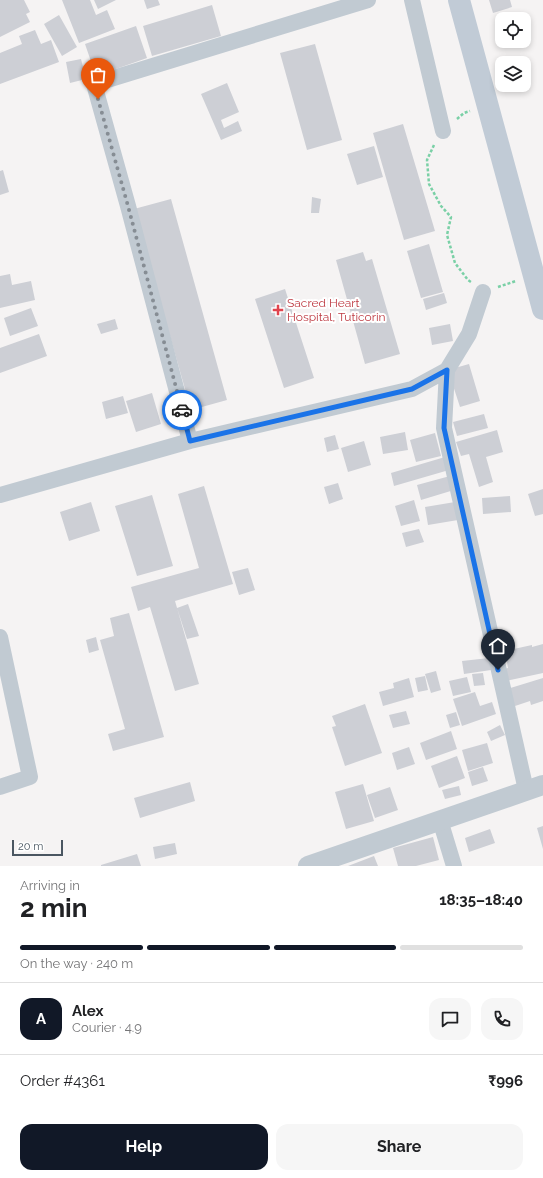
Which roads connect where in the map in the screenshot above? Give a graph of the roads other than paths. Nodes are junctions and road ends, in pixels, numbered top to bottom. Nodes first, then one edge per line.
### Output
1 (368, 0) edge
2 (412, 0) edge
3 (459, 0) edge
4 (443, 130) road end
5 (483, 292) road end
6 (543, 309) edge
7 (447, 370) junction
8 (190, 441) junction
9 (0, 495) edge
10 (0, 637) edge
11 (0, 787) edge
12 (534, 788) edge
13 (440, 820) junction
14 (335, 862) edge
15 (308, 866) edge
16 (454, 866) edge

1 - 8 street
2 - 4 street
3 - 6 main road
5 - 7 street
7 - 8 street
7 - 12 street
8 - 9 street
10 - 11 street
12 - 13 street
13 - 14 street
13 - 16 street
14 - 15 street

